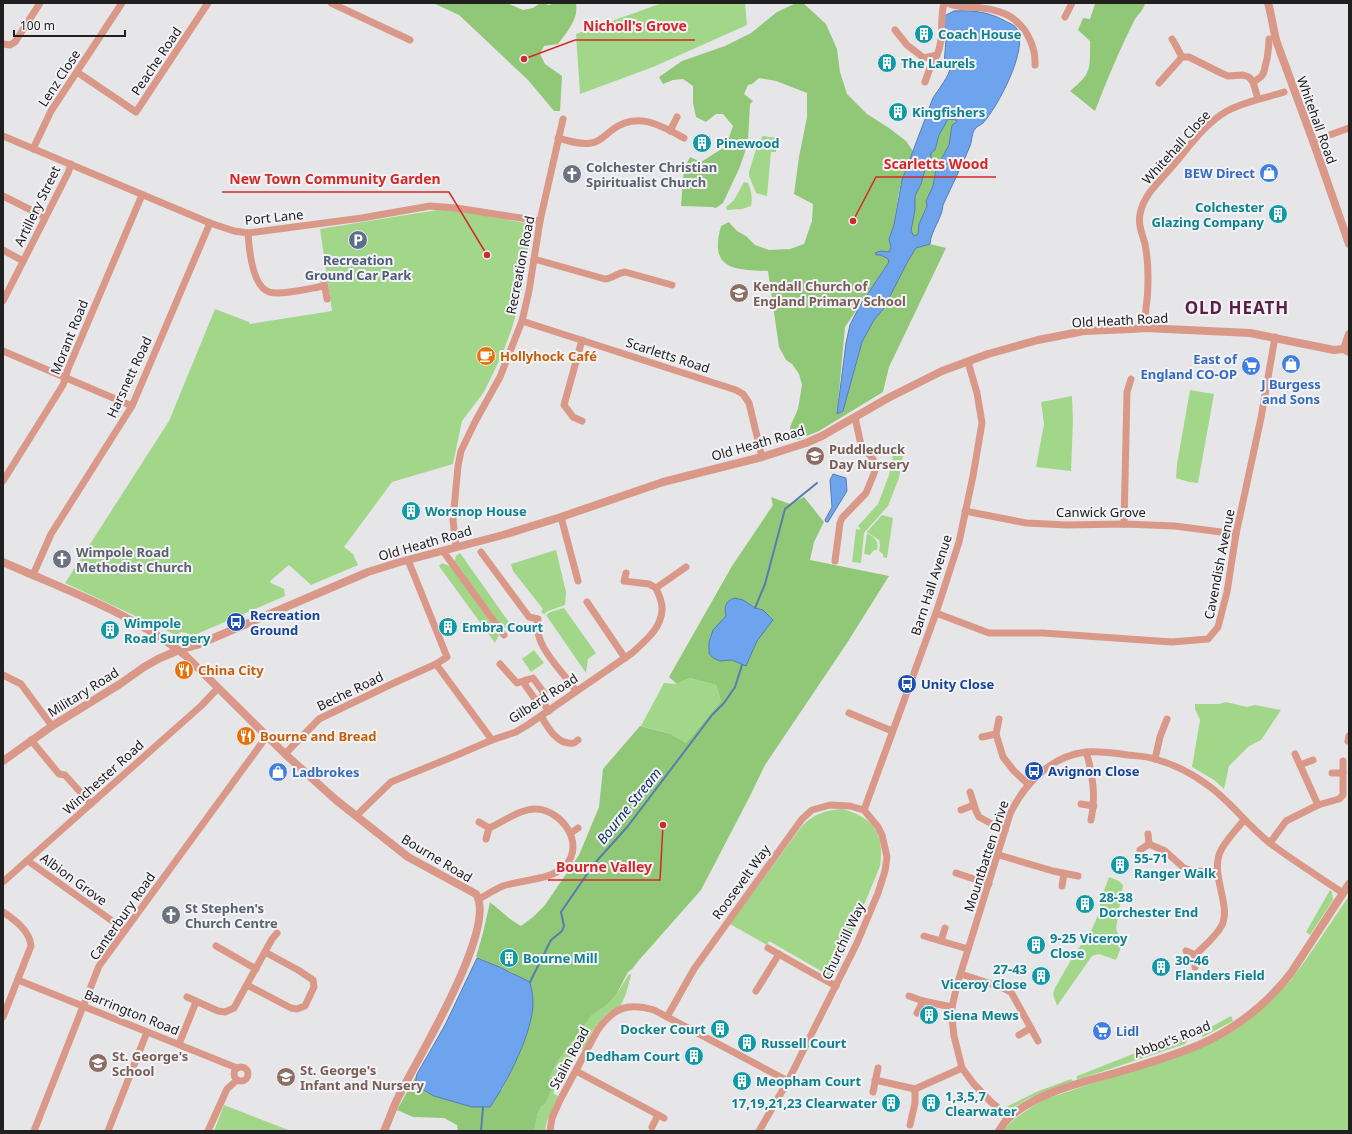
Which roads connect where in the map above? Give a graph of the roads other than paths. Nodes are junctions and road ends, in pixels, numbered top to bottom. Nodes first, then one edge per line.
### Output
1 (40, 3) edge
2 (122, 3) edge
3 (208, 3) edge
4 (331, 3) edge
5 (944, 3) edge
6 (948, 3) edge
7 (1072, 3) edge
8 (1268, 3) edge
9 (1065, 17) dead end
10 (895, 30) dead end
11 (1172, 39) dead end
12 (410, 40) dead end
13 (1269, 40) dead end
14 (6, 45) edge
15 (937, 55) junction
16 (1182, 56) junction
17 (1035, 65) dead end
18 (77, 72) junction
19 (925, 82) dead end
20 (1253, 82) junction
21 (1159, 83) dead end
22 (1284, 92) dead end
23 (1258, 99) junction
24 (677, 116) dead end
25 (563, 119) dead end
26 (1349, 128) edge
27 (670, 130) junction
28 (3, 136) edge
29 (558, 138) junction
30 (684, 138) dead end
31 (1313, 141) junction
32 (33, 149) junction
33 (71, 164) junction
34 (142, 195) junction
35 (3, 196) edge
36 (45, 217) junction
37 (540, 221) junction
38 (210, 223) junction
39 (248, 233) junction
40 (1349, 244) edge
41 (3, 250) edge
42 (534, 259) junction
43 (23, 261) junction
44 (323, 276) dead end
45 (672, 285) dead end
46 (324, 286) junction
47 (327, 299) dead end
48 (3, 301) edge
49 (522, 321) junction
50 (1145, 328) junction
51 (1349, 334) edge
52 (1275, 337) junction
53 (582, 340) junction
54 (1347, 350) edge
55 (3, 351) edge
56 (968, 362) junction
57 (65, 377) junction
58 (1131, 379) dead end
59 (132, 406) junction
60 (855, 416) junction
61 (582, 421) dead end
62 (762, 457) junction
63 (3, 481) edge
64 (965, 511) junction
65 (561, 517) junction
66 (1124, 524) junction
67 (1236, 534) junction
68 (456, 547) junction
69 (443, 551) junction
70 (481, 552) dead end
71 (408, 560) junction
72 (835, 561) dead end
73 (3, 562) edge
74 (686, 566) dead end
75 (626, 573) dead end
76 (33, 575) junction
77 (578, 582) dead end
78 (656, 588) junction
79 (588, 602) dead end
80 (936, 613) junction
81 (504, 635) dead end
82 (179, 650) junction
83 (625, 658) junction
84 (436, 664) junction
85 (500, 664) dead end
86 (3, 675) edge
87 (526, 680) junction
88 (218, 688) junction
89 (576, 691) junction
90 (542, 700) junction
91 (548, 711) junction
92 (849, 713) dead end
93 (541, 716) junction
94 (999, 719) dead end
95 (1167, 719) dead end
96 (52, 726) junction
97 (892, 731) junction
98 (996, 734) junction
99 (267, 736) junction
100 (982, 737) dead end
101 (31, 740) junction
102 (492, 740) junction
103 (578, 740) dead end
104 (1086, 752) junction
105 (285, 754) junction
106 (1295, 754) dead end
107 (1155, 759) junction
108 (1313, 760) dead end
109 (3, 761) edge
110 (1343, 761) dead end
111 (1300, 765) junction
112 (1332, 773) dead end
113 (1343, 773) junction
114 (1028, 784) junction
115 (970, 792) dead end
116 (91, 804) junction
117 (1081, 804) dead end
118 (974, 805) junction
119 (1318, 805) junction
120 (1094, 806) junction
121 (864, 810) junction
122 (961, 810) dead end
123 (356, 816) junction
124 (1091, 820) dead end
125 (1244, 820) junction
126 (479, 822) dead end
127 (489, 828) junction
128 (578, 828) dead end
129 (1005, 831) junction
130 (571, 833) junction
131 (1148, 834) dead end
132 (486, 839) dead end
133 (1270, 843) junction
134 (1149, 844) junction
135 (1140, 850) dead end
136 (998, 855) junction
137 (28, 861) junction
138 (1217, 872) junction
139 (956, 873) dead end
140 (1064, 874) junction
141 (1078, 876) dead end
142 (3, 882) edge
143 (989, 884) junction
144 (1349, 884) edge
145 (1062, 886) dead end
146 (1343, 894) junction
147 (479, 899) junction
148 (3, 912) edge
149 (945, 928) dead end
150 (125, 930) junction
151 (277, 933) dead end
152 (924, 936) dead end
153 (941, 941) junction
154 (216, 946) dead end
155 (768, 948) dead end
156 (968, 950) junction
157 (1186, 951) dead end
158 (265, 952) junction
159 (779, 954) junction
160 (1195, 955) junction
161 (1195, 967) dead end
162 (256, 969) junction
163 (961, 974) junction
164 (18, 980) junction
165 (247, 985) junction
166 (836, 986) junction
167 (756, 991) dead end
168 (909, 996) dead end
169 (187, 998) dead end
170 (923, 1001) junction
171 (196, 1002) junction
172 (83, 1006) junction
173 (952, 1007) junction
174 (918, 1013) dead end
175 (3, 1017) edge
176 (667, 1017) junction
177 (1031, 1028) junction
178 (147, 1032) junction
179 (1019, 1035) dead end
180 (1038, 1041) dead end
181 (179, 1044) junction
182 (237, 1068) junction
183 (878, 1068) dead end
184 (962, 1068) junction
185 (576, 1071) junction
186 (237, 1080) junction
187 (875, 1080) junction
188 (788, 1081) junction
189 (915, 1089) junction
190 (873, 1092) dead end
191 (1007, 1119) junction
192 (910, 1125) dead end
193 (652, 1127) dead end
194 (34, 1131) edge
195 (108, 1131) edge
196 (208, 1131) edge
197 (384, 1131) edge
198 (550, 1131) edge
199 (759, 1131) edge
200 (999, 1131) edge

1 - 14 street
2 - 18 street, Lenz Close
3 - 18 street, Peache Road
4 - 12 street
5 - 15 street
6 - 17 street
7 - 9 street
8 - 31 street, Whitehall Road
10 - 15 street
11 - 16 street
13 - 20 street
15 - 19 street
16 - 20 street
16 - 21 street
18 - 32 street, Lenz Close
20 - 23 street
22 - 23 street, Whitehall Close
23 - 50 street, Whitehall Close
24 - 27 street
25 - 29 street, Recreation Road
26 - 31 street
27 - 29 street
27 - 30 street
28 - 32 street, Port Lane
29 - 37 street, Recreation Road
31 - 40 street, Whitehall Road
32 - 33 street, Port Lane
33 - 34 street, Port Lane
33 - 36 street, Artillery Street
34 - 38 street, Port Lane
34 - 57 street, Morant Road
35 - 36 street
36 - 43 street, Artillery Street
37 - 39 street, Port Lane
37 - 42 street, Recreation Road
38 - 39 street, Port Lane
38 - 59 street, Harsnett Road
39 - 46 street
41 - 43 street
42 - 45 street
42 - 49 street, Recreation Road
43 - 48 street, Artillery Street
44 - 46 street
46 - 47 street
49 - 53 street, Scarletts Road
49 - 68 street, Recreation Road
50 - 52 street, Old Heath Road
50 - 56 street, Old Heath Road
51 - 54 street
52 - 54 street, Old Heath Road
52 - 67 street, Cavendish Avenue
53 - 61 street
53 - 62 street, Scarletts Road
55 - 57 street
56 - 60 street, Old Heath Road
56 - 64 street, Barn Hall Avenue
57 - 59 street
57 - 63 street, Morant Road
58 - 66 street
59 - 76 street, Harsnett Road
60 - 62 street, Old Heath Road
60 - 72 street
62 - 65 street, Old Heath Road
64 - 66 street, Canwick Grove
64 - 80 street, Barn Hall Avenue
65 - 68 street, Old Heath Road
65 - 77 street
66 - 67 street, Canwick Grove
67 - 80 street, Cavendish Avenue
68 - 69 street, Old Heath Road
69 - 71 street, Old Heath Road
69 - 81 street
70 - 89 street
71 - 82 street, Old Heath Road
71 - 84 street, Beche Road
73 - 76 street, Bourne Road
74 - 78 street
75 - 78 street
76 - 82 street, Bourne Road
78 - 83 street, Gilberd Road
79 - 83 street
80 - 97 street, Barn Hall Avenue
82 - 88 street, Bourne Road
82 - 96 street, Military Road
83 - 89 street, Gilberd Road
84 - 102 street
84 - 105 street, Beche Road
85 - 87 street
86 - 96 street
87 - 90 street
87 - 90 street
88 - 99 street, Bourne Road
88 - 116 street, Winchester Road
89 - 91 street, Gilberd Road
90 - 91 street
91 - 93 street, Gilberd Road
92 - 97 street
93 - 102 street, Gilberd Road
93 - 103 street
94 - 98 street
95 - 107 street
96 - 101 street, Military Road
97 - 121 street, Barn Hall Avenue
98 - 100 street
98 - 114 street
99 - 105 street, Bourne Road
99 - 150 street, Canterbury Road
101 - 109 street, Military Road
101 - 116 street
102 - 123 street, Gilberd Road
104 - 107 street, Mountbatten Drive
104 - 114 street, Mountbatten Drive
104 - 120 street
105 - 123 street, Bourne Road
106 - 111 street
107 - 125 street, Mountbatten Drive
108 - 111 street
110 - 113 street
111 - 119 street
112 - 113 street
113 - 119 street
114 - 129 street, Mountbatten Drive
115 - 118 street
116 - 137 street, Winchester Road
117 - 120 street
118 - 122 street
118 - 129 street
119 - 133 street
120 - 124 street
121 - 166 street, Churchill Way
121 - 176 street, Roosevelt Way
123 - 147 street, Bourne Road
125 - 133 street, Mountbatten Drive
125 - 138 street
126 - 127 street
127 - 130 street
127 - 132 street
128 - 130 street
129 - 136 street, Mountbatten Drive
130 - 147 street
131 - 134 street
133 - 146 street, Mountbatten Drive
134 - 135 street
134 - 138 street
136 - 140 street
136 - 143 street, Mountbatten Drive
137 - 142 street, Winchester Road
137 - 150 street, Albion Grove
138 - 160 street
139 - 143 street
140 - 141 street
140 - 145 street
143 - 156 street, Mountbatten Drive
144 - 146 street, Abbot's Road
146 - 191 street, Abbot's Road
147 - 197 street, Bourne Road
148 - 164 street
149 - 153 street
150 - 172 street, Canterbury Road
151 - 158 street
152 - 153 street
153 - 156 street
154 - 162 street
155 - 159 street
156 - 163 street, Mountbatten Drive
157 - 160 street
158 - 162 street
158 - 165 street
159 - 166 street
159 - 167 street
160 - 161 street
162 - 165 street
163 - 173 street, Mountbatten Drive
163 - 177 street
164 - 172 street, Barrington Road
164 - 175 street
165 - 171 street
166 - 188 street, Churchill Way
168 - 170 street
169 - 171 street
170 - 173 street
170 - 174 street
171 - 181 street
172 - 178 street, Barrington Road
172 - 194 street, Canterbury Road
173 - 184 street, Mountbatten Drive
176 - 185 street, Stalin Road
176 - 188 street, Stalin Road
177 - 179 street
177 - 180 street
178 - 181 street, Barrington Road
178 - 195 street
181 - 182 street, Barrington Road
182 - 186 street
182 - 186 street, Barrington Road
183 - 187 street
184 - 189 street
184 - 191 street, Mountbatten Drive
185 - 193 street
185 - 198 street, Stalin Road
186 - 196 street
187 - 189 street
187 - 190 street
188 - 199 street
189 - 192 street
191 - 200 street, Abbot's Road

